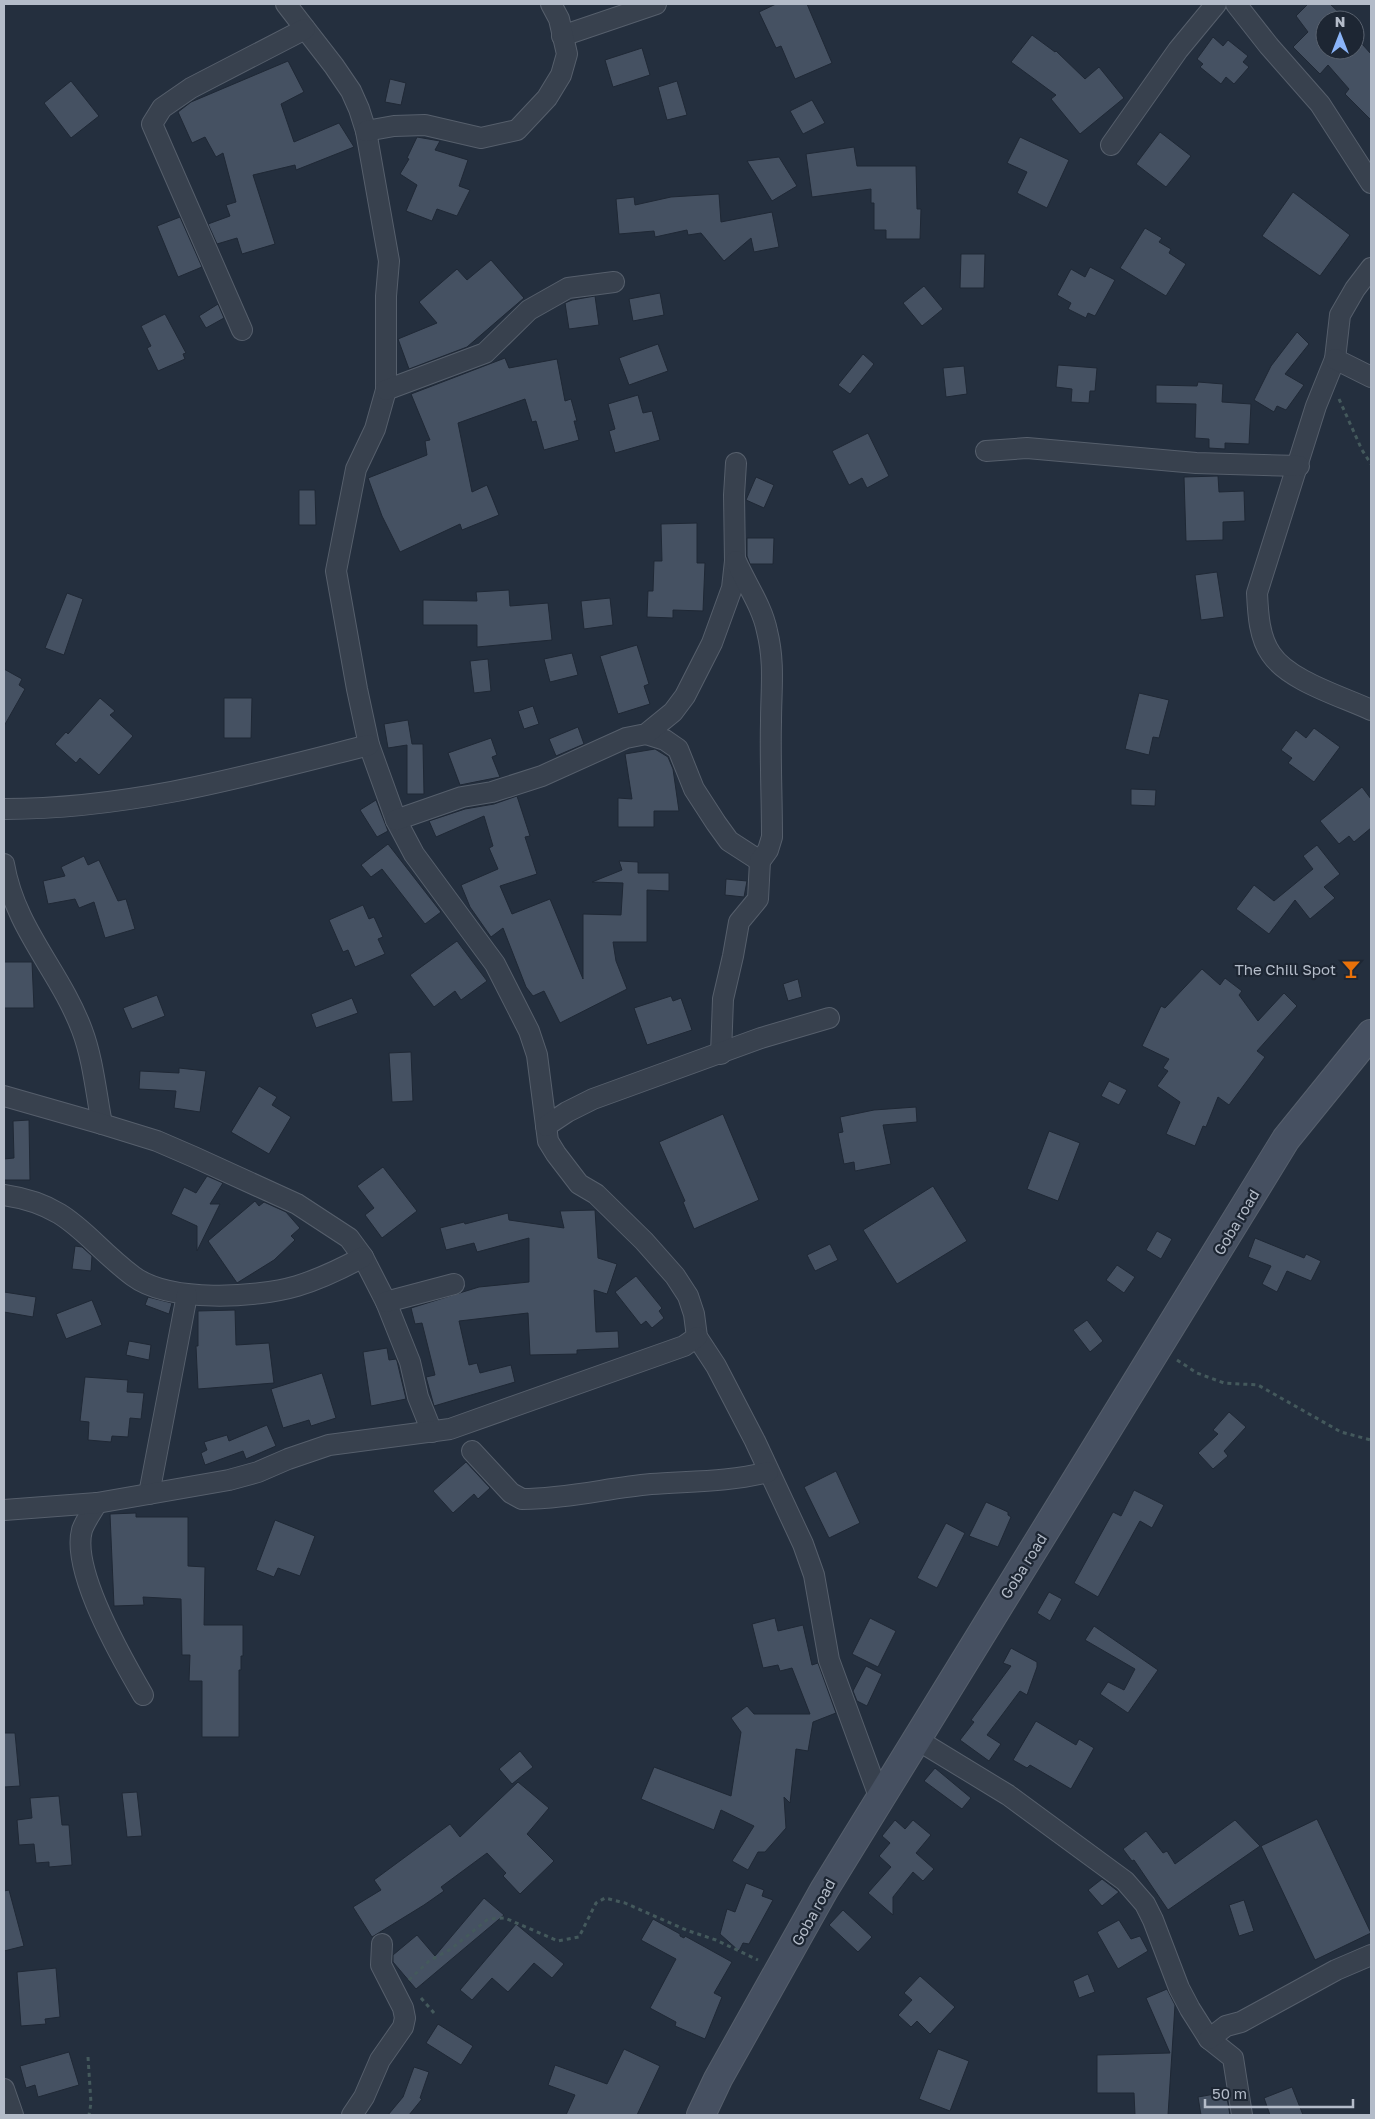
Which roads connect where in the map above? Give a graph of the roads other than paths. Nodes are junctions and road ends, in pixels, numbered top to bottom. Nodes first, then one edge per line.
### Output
1 (286, 4) edge
2 (551, 4) edge
3 (656, 4) edge
4 (1216, 4) edge
5 (1236, 4) edge
6 (305, 29) junction
7 (562, 36) junction
8 (366, 131) junction
9 (1111, 145) dead end
10 (1371, 183) edge
11 (1371, 268) edge
12 (614, 282) dead end
13 (242, 330) dead end
14 (1333, 366) junction
15 (1371, 377) edge
16 (386, 390) junction
17 (986, 451) dead end
18 (736, 464) dead end
19 (1299, 466) junction
20 (736, 561) junction
21 (1371, 710) edge
22 (646, 734) junction
23 (369, 745) junction
24 (4, 810) edge
25 (396, 820) junction
26 (760, 861) junction
27 (4, 864) edge
28 (828, 1018) dead end
29 (1371, 1034) edge
30 (721, 1054) junction
31 (4, 1096) edge
32 (102, 1124) junction
33 (546, 1126) junction
34 (4, 1195) edge
35 (363, 1257) junction
36 (454, 1284) dead end
37 (187, 1295) junction
38 (386, 1302) junction
39 (697, 1338) junction
40 (432, 1432) junction
41 (472, 1451) dead end
42 (768, 1472) junction
43 (149, 1494) junction
44 (97, 1504) junction
45 (4, 1510) edge
46 (143, 1695) dead end
47 (916, 1740) junction
48 (880, 1799) junction
49 (382, 1944) dead end
50 (1371, 1956) edge
51 (1208, 2039) junction
52 (4, 2089) edge
53 (14, 2115) edge
54 (352, 2115) edge
55 (700, 2115) edge
56 (1242, 2115) edge

1 - 6 street
2 - 7 street
3 - 7 street
4 - 9 street
5 - 10 street
6 - 8 street
6 - 13 street
7 - 8 street
8 - 16 street
11 - 14 street
12 - 16 street
14 - 15 street
14 - 19 street
16 - 23 street
17 - 19 street
18 - 20 street
19 - 21 street
20 - 22 street
20 - 26 street
22 - 25 street
22 - 26 street
23 - 24 street
23 - 25 street
25 - 33 street
26 - 30 street
27 - 32 street
28 - 30 street
29 - 47 main road, Goba road
30 - 33 street
31 - 32 street
32 - 35 street
33 - 39 street
34 - 37 street
35 - 37 street
35 - 38 street
36 - 38 street
37 - 43 street
38 - 40 street
39 - 40 street
39 - 42 street
40 - 43 street
41 - 42 street
42 - 48 street
43 - 44 street
44 - 45 street
44 - 46 street
47 - 48 main road, Goba road
47 - 51 street
48 - 55 main road, Goba road
49 - 54 street
50 - 51 street
51 - 56 street
52 - 53 street

